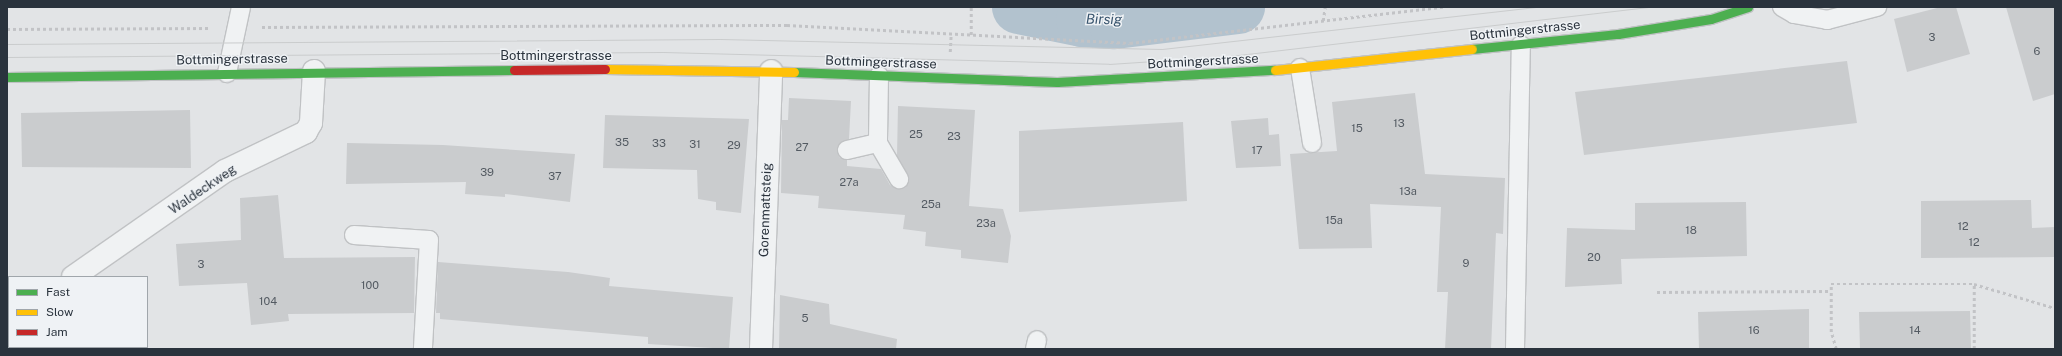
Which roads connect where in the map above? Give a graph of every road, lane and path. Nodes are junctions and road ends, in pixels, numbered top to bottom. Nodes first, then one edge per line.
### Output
1 (972, 7) edge
2 (1324, 7) edge
3 (1443, 7) edge
4 (1748, 7) edge
5 (1782, 7) edge
6 (1877, 7) edge
7 (235, 14) edge
8 (1323, 21) junction
9 (7, 29) edge
10 (971, 35) junction
11 (1521, 44) junction
12 (1300, 68) junction
13 (314, 71) junction
14 (771, 72) junction
15 (228, 73) junction
16 (880, 76) junction
17 (7, 77) edge
18 (878, 143) junction
19 (1312, 143) dead end
20 (847, 150) dead end
21 (899, 179) dead end
22 (354, 235) dead end
23 (73, 276) edge
24 (1974, 284) junction
25 (1831, 291) junction
26 (1657, 292) dead end
27 (2055, 308) edge
28 (423, 349) edge
29 (761, 349) edge
30 (1515, 349) edge
31 (1836, 349) edge
32 (1974, 349) edge

1 - 10 path
2 - 8 path
3 - 8 path
4 - 11 main road, Bottmingerstrasse
5 - 6 lane
7 - 9 path
7 - 10 path
7 - 15 lane
8 - 10 path
11 - 12 main road, Bottmingerstrasse
11 - 30 lane
12 - 16 main road, Bottmingerstrasse
12 - 19 lane
13 - 14 main road, Bottmingerstrasse
13 - 15 main road, Bottmingerstrasse
13 - 23 street, Waldeckweg
14 - 16 main road, Bottmingerstrasse
14 - 29 street, Gorenmattsteig
15 - 17 main road, Bottmingerstrasse
16 - 18 lane
18 - 20 lane
18 - 21 lane
22 - 28 lane
24 - 25 path
24 - 27 path
24 - 32 path
25 - 26 path
25 - 31 path

